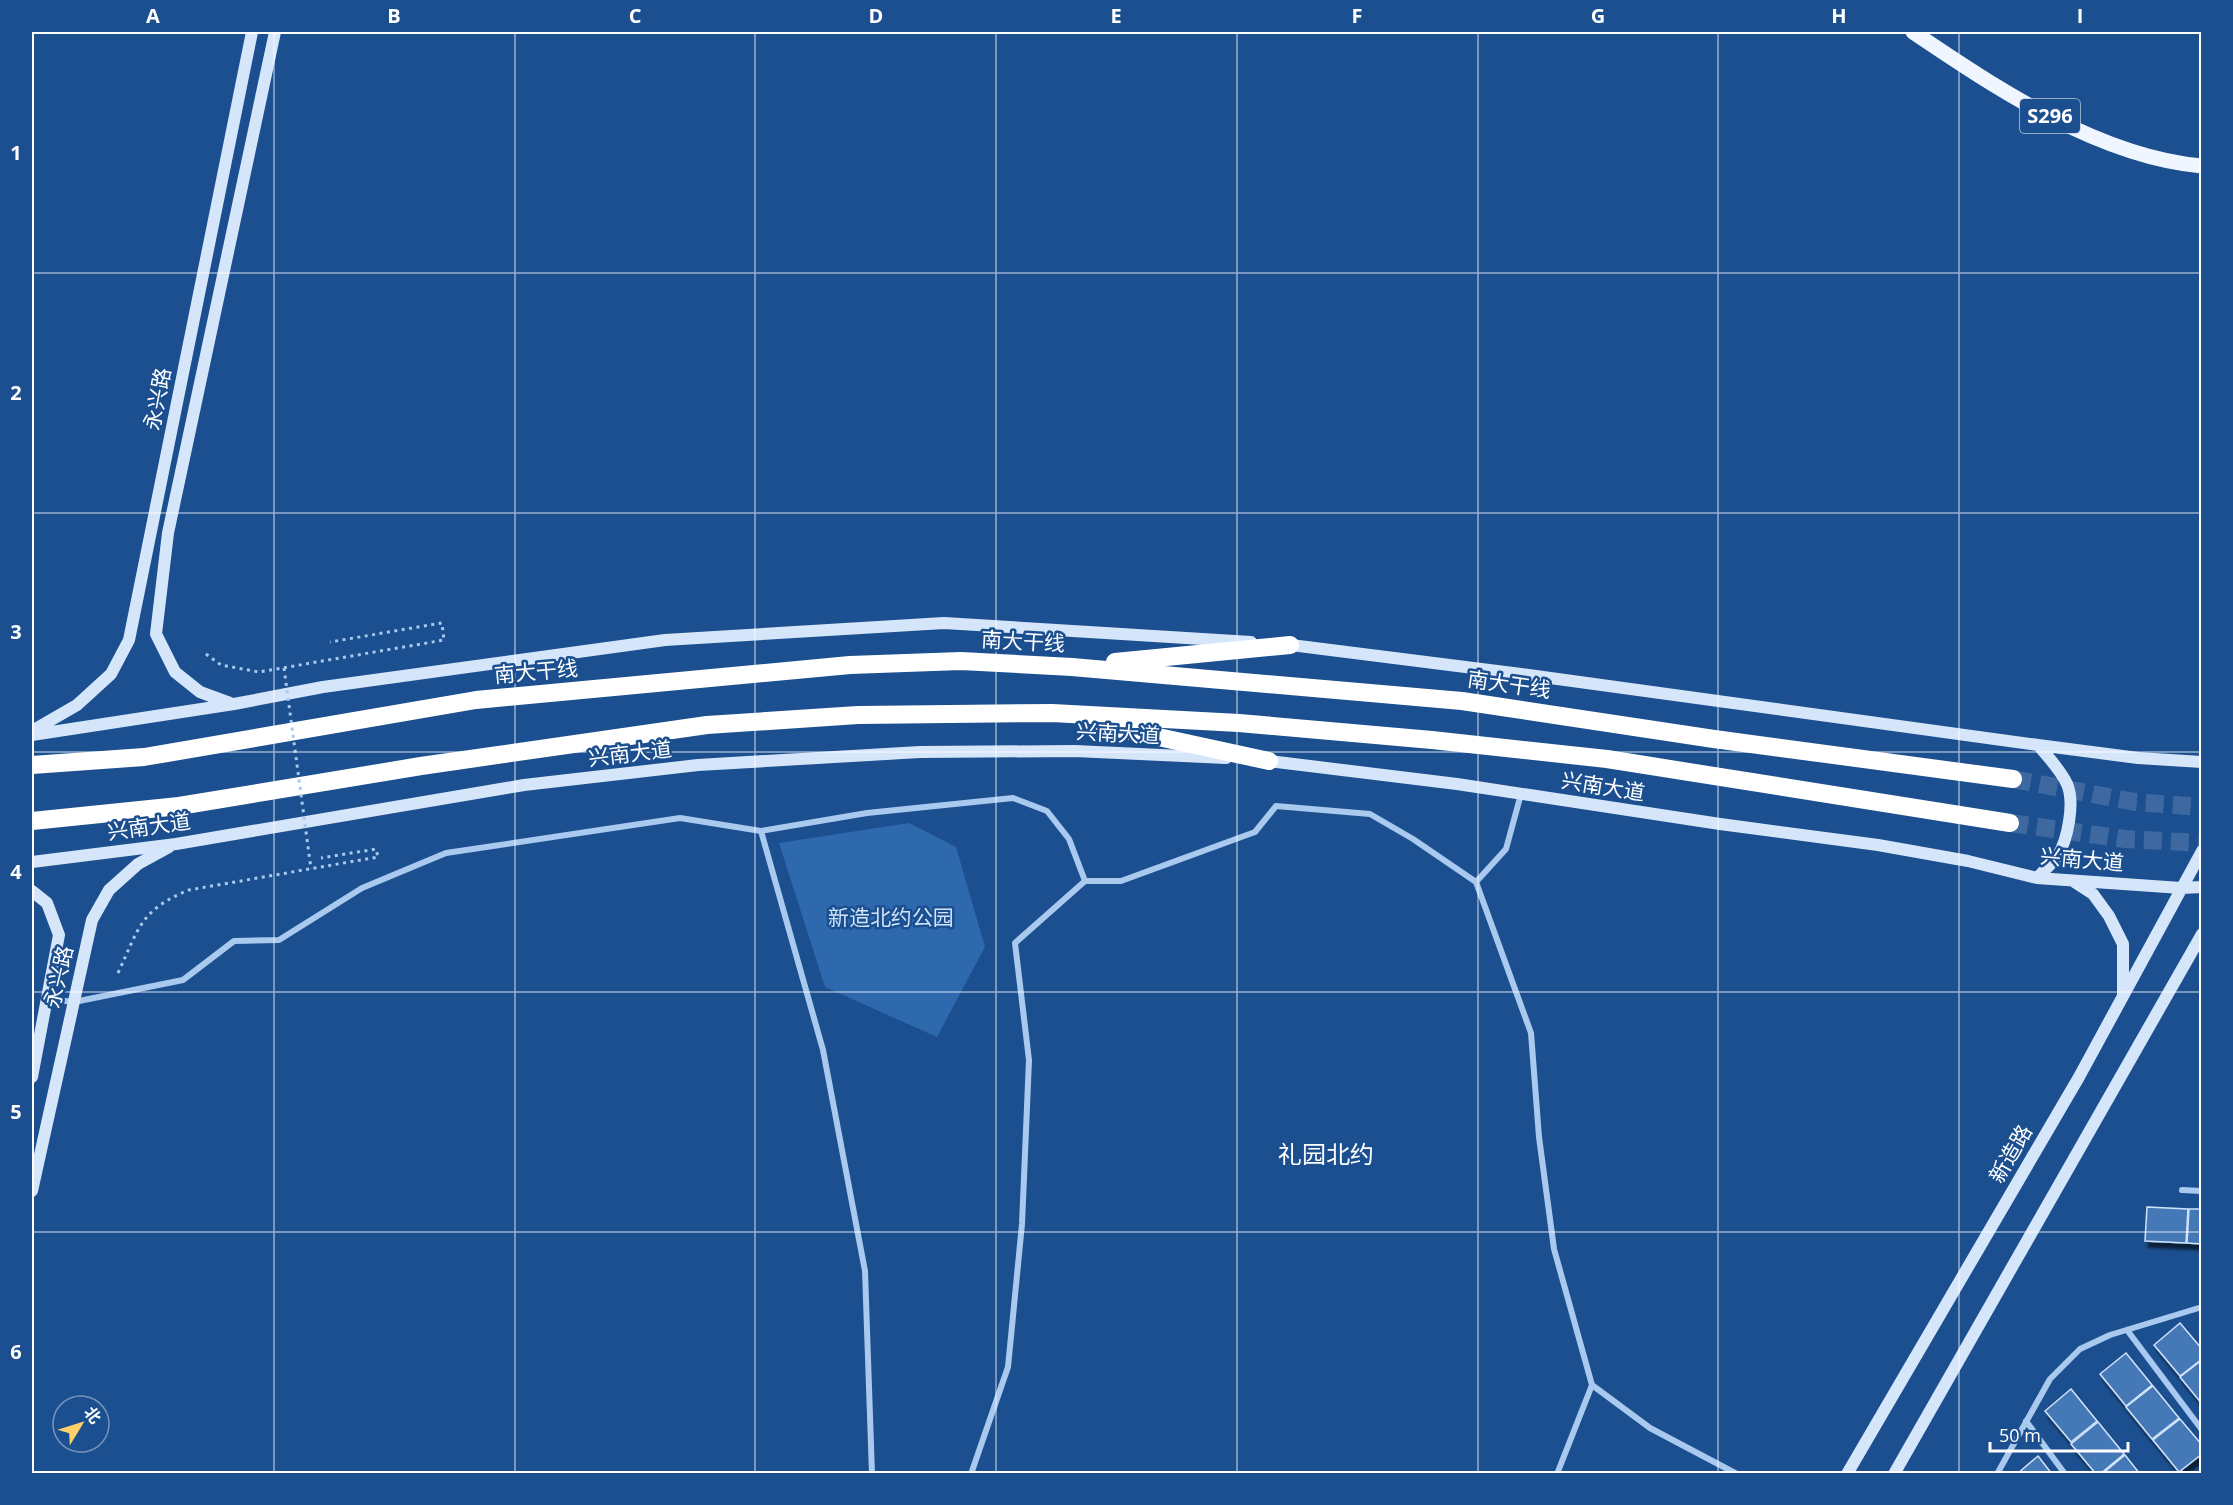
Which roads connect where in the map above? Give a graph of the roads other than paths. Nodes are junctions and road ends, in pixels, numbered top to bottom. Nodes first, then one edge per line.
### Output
1 (252, 32) edge
2 (275, 32) edge
3 (1913, 32) edge
4 (2202, 166) edge
5 (1290, 645) junction
6 (1072, 667) junction
7 (234, 704) junction
8 (1052, 713) junction
9 (32, 733) edge
10 (2038, 746) junction
11 (1269, 761) junction
12 (2202, 762) edge
13 (32, 765) edge
14 (2013, 779) tunnel mouth
15 (1521, 794) junction
16 (32, 821) edge
17 (2010, 824) tunnel mouth
18 (761, 831) junction
19 (176, 844) junction
20 (2202, 851) edge
21 (32, 862) edge
22 (2037, 878) junction
23 (2072, 880) junction
24 (1085, 881) junction
25 (1476, 882) junction
26 (2202, 887) edge
27 (2181, 888) junction
28 (32, 891) edge
29 (2202, 934) edge
30 (2123, 997) junction
31 (47, 999) junction
32 (74, 1002) junction
33 (32, 1077) edge
34 (2181, 1190) dead end
35 (32, 1191) edge
36 (2202, 1191) edge
37 (2202, 1307) edge
38 (2127, 1330) junction
39 (1592, 1384) junction
40 (2026, 1421) junction
41 (2202, 1430) edge
42 (872, 1473) edge
43 (971, 1473) edge
44 (1557, 1473) edge
45 (1737, 1473) edge
46 (1847, 1473) edge
47 (1894, 1473) edge
48 (1997, 1473) edge
49 (2065, 1473) edge

1 - 9 main road, 永兴路
2 - 7 main road, 永兴路
3 - 4 main road, S296
5 - 6 highway
5 - 7 main road
5 - 10 main road
6 - 13 highway, 南大干线
6 - 14 highway, 南大干线
7 - 9 main road
8 - 11 highway
8 - 16 highway
8 - 17 highway
10 - 12 main road
10 - 22 main road
11 - 15 main road, 兴南大道
11 - 19 main road, 兴南大道
15 - 22 main road, 兴南大道
15 - 25 street
18 - 24 street
18 - 32 street
18 - 42 street
19 - 21 main road, 兴南大道
19 - 32 main road, 永兴路
20 - 27 main road, 新造路
22 - 23 main road, 兴南大道
23 - 27 main road, 兴南大道
23 - 30 main road
24 - 25 street
24 - 43 street
25 - 39 street
26 - 27 main road, 兴南大道
27 - 30 main road, 新造路
28 - 31 main road, 永兴路
29 - 47 main road
30 - 46 main road, 新造路
31 - 32 street
31 - 33 main road, 永兴路
32 - 35 main road, 永兴路
34 - 36 street
37 - 38 street
38 - 40 street
38 - 41 street
39 - 44 street
39 - 45 street
40 - 48 street
40 - 49 street

